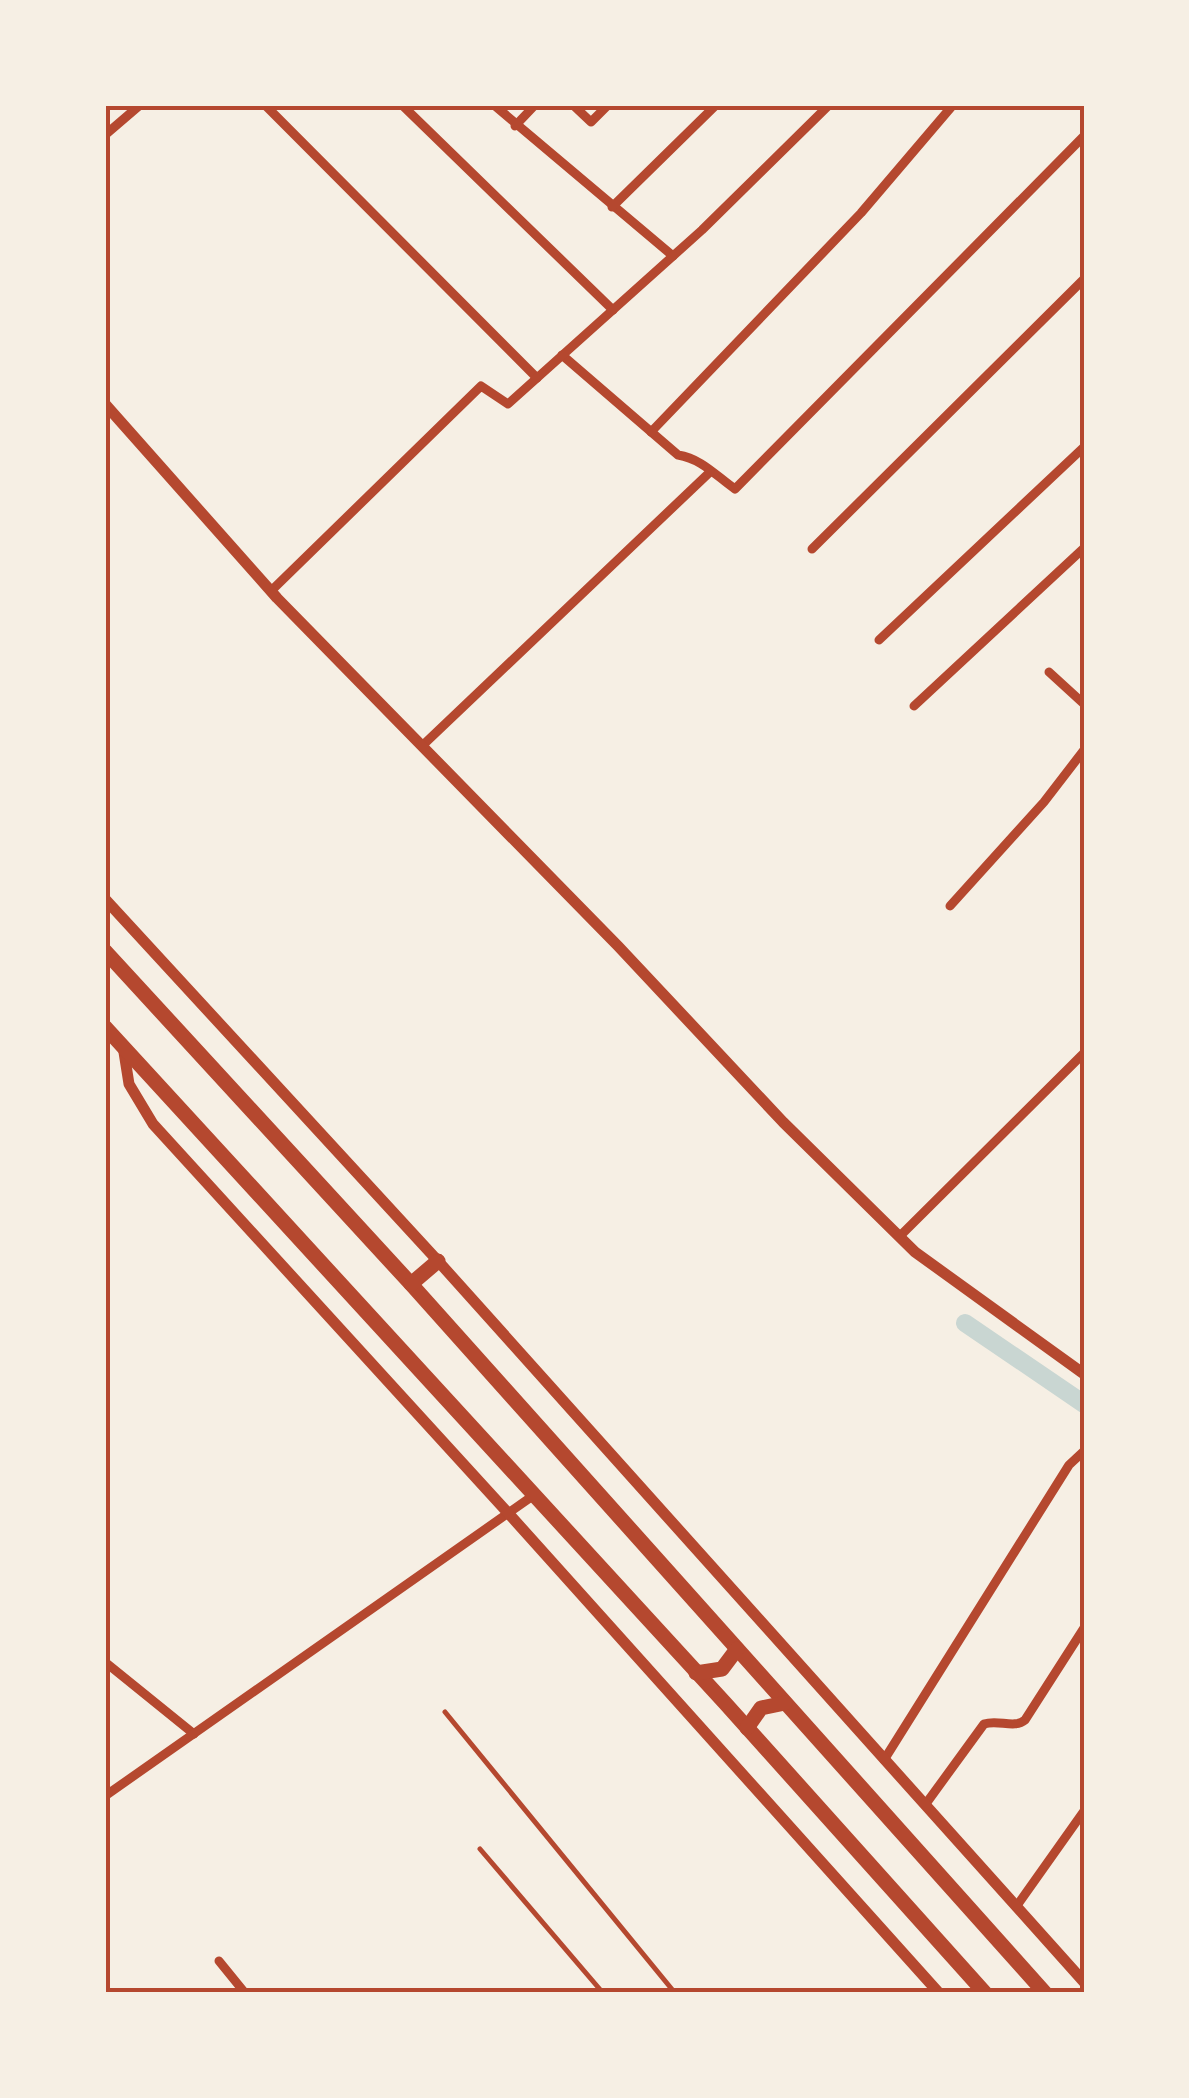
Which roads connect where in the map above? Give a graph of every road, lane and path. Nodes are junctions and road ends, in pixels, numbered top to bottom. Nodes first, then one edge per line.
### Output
1 (140, 105) edge
2 (265, 105) edge
3 (402, 105) edge
4 (494, 105) edge
5 (536, 105) edge
6 (574, 105) edge
7 (608, 105) edge
8 (716, 105) edge
9 (829, 105) edge
10 (953, 105) edge
11 (515, 126) junction
12 (105, 135) edge
13 (1084, 136) edge
14 (612, 207) junction
15 (673, 256) junction
16 (1084, 279) edge
17 (613, 310) junction
18 (562, 356) junction
19 (537, 378) junction
20 (105, 404) edge
21 (651, 432) junction
22 (1084, 447) edge
23 (710, 472) junction
24 (1084, 548) edge
25 (812, 549) dead end
26 (271, 591) junction
27 (880, 640) dead end
28 (1049, 672) dead end
29 (1084, 704) edge
30 (914, 706) dead end
31 (422, 746) junction
32 (1084, 751) edge
33 (105, 898) edge
34 (950, 906) dead end
35 (105, 951) edge
36 (105, 1027) edge
37 (123, 1046) junction
38 (1084, 1053) edge
39 (900, 1236) junction
40 (438, 1261) junction
41 (411, 1284) junction
42 (1084, 1374) edge
43 (1084, 1450) edge
44 (534, 1495) junction
45 (509, 1514) junction
46 (1084, 1628) edge
47 (737, 1648) junction
48 (105, 1662) edge
49 (696, 1672) junction
50 (784, 1702) junction
51 (445, 1712) dead end
52 (747, 1728) junction
53 (194, 1734) junction
54 (884, 1760) junction
55 (105, 1796) edge
56 (924, 1805) junction
57 (1084, 1811) edge
58 (480, 1850) dead end
59 (1016, 1907) junction
60 (220, 1961) dead end
61 (1084, 1982) edge
62 (246, 1993) edge
63 (603, 1993) edge
64 (675, 1993) edge
65 (939, 1993) edge
66 (985, 1993) edge
67 (1045, 1993) edge

1 - 12 street
2 - 19 street
3 - 17 street
4 - 11 street
5 - 11 street
6 - 7 street
8 - 14 street
9 - 15 street
10 - 21 street
11 - 14 street
13 - 23 street
14 - 15 street
15 - 17 street
16 - 25 street
17 - 18 street
18 - 19 street
18 - 21 street
19 - 26 street
20 - 26 street
21 - 23 street
22 - 27 street
23 - 31 street
24 - 30 street
26 - 31 street
28 - 29 street
31 - 39 street
32 - 34 street
33 - 40 street
35 - 41 main road
36 - 37 main road
37 - 44 main road
37 - 45 street
38 - 39 street
39 - 42 street
40 - 41 main road
40 - 54 street
41 - 47 main road
43 - 54 street
44 - 45 street
44 - 49 main road
45 - 53 street
45 - 65 street
46 - 56 street
47 - 49 main road
47 - 50 main road
48 - 53 street
49 - 52 main road
50 - 52 main road
50 - 67 main road
51 - 64 lane
52 - 66 main road
53 - 55 street
54 - 56 street
56 - 59 street
57 - 59 street
58 - 63 lane
59 - 61 street
60 - 62 street

